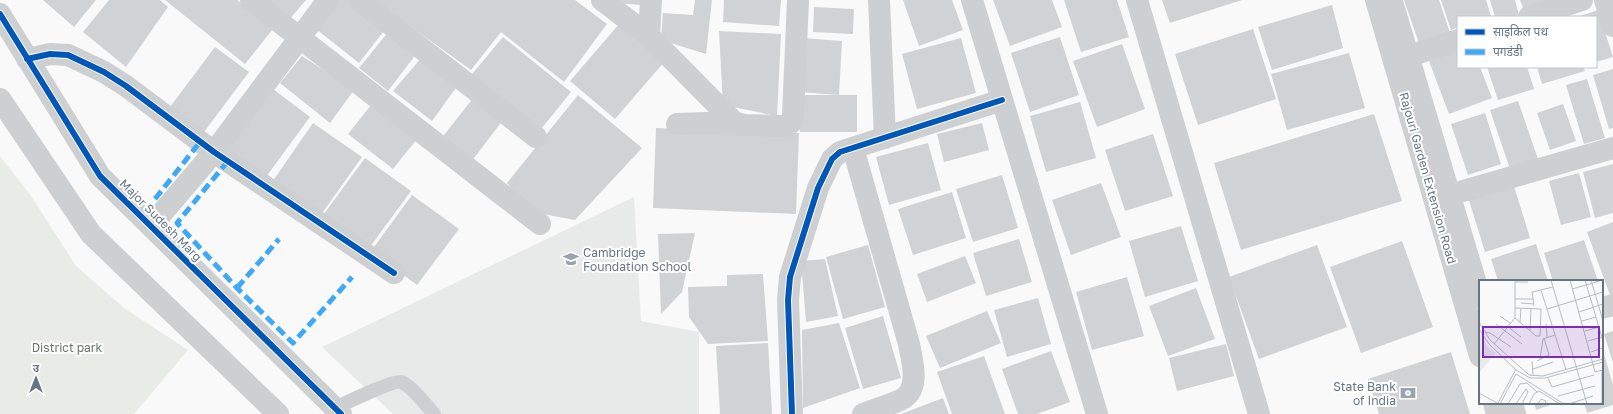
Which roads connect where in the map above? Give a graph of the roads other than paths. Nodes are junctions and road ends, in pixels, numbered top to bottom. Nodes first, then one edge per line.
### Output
1 (251, 0) edge
2 (328, 0) edge
3 (359, 0) edge
4 (602, 0) edge
5 (651, 0) edge
6 (798, 0) edge
7 (879, 0) edge
8 (972, 0) edge
9 (1137, 0) edge
10 (1376, 0) edge
11 (1391, 0) edge
12 (1582, 0) edge
13 (1605, 0) edge
14 (0, 14) edge
15 (1533, 16) edge
16 (1613, 26) edge
17 (649, 36) junction
18 (300, 38) junction
19 (1457, 40) edge
20 (1409, 56) junction
21 (27, 59) junction
22 (0, 99) edge
23 (1002, 100) junction
24 (734, 122) junction
25 (677, 124) dead end
26 (536, 137) dead end
27 (885, 138) junction
28 (853, 148) junction
29 (1613, 148) edge
30 (214, 152) junction
31 (1449, 195) junction
32 (540, 224) dead end
33 (151, 226) junction
34 (394, 273) dead end
35 (1479, 294) edge
36 (1613, 304) edge
37 (1603, 308) edge
38 (1479, 353) edge
39 (1494, 404) edge
40 (1512, 404) edge
41 (338, 411) edge
42 (278, 414) edge
43 (434, 414) edge
44 (792, 414) edge
45 (863, 414) edge
46 (1097, 414) edge
47 (1259, 414) edge
48 (1497, 414) edge
49 (1515, 414) edge

1 - 18 street
2 - 18 street
3 - 26 street
4 - 17 street
5 - 17 street
6 - 24 street
7 - 27 street
8 - 23 street
9 - 47 street
10 - 38 street, Rajouri Garden Extension Road
11 - 20 street, Rajouri Garden Extension Road
12 - 15 street
13 - 16 street
14 - 21 street, Major Sudesh Marg
17 - 24 street
18 - 30 street
18 - 32 street
19 - 20 street
20 - 31 street, Rajouri Garden Extension Road
21 - 30 street
21 - 33 street, Major Sudesh Marg
22 - 42 street
23 - 27 street
23 - 46 street
24 - 25 street
27 - 28 street
28 - 44 street
28 - 45 street
29 - 31 street
30 - 33 street
30 - 34 street
31 - 35 street, Rajouri Garden Extension Road
33 - 41 street, Major Sudesh Marg
36 - 37 street
39 - 48 street
40 - 49 street
41 - 43 lane

